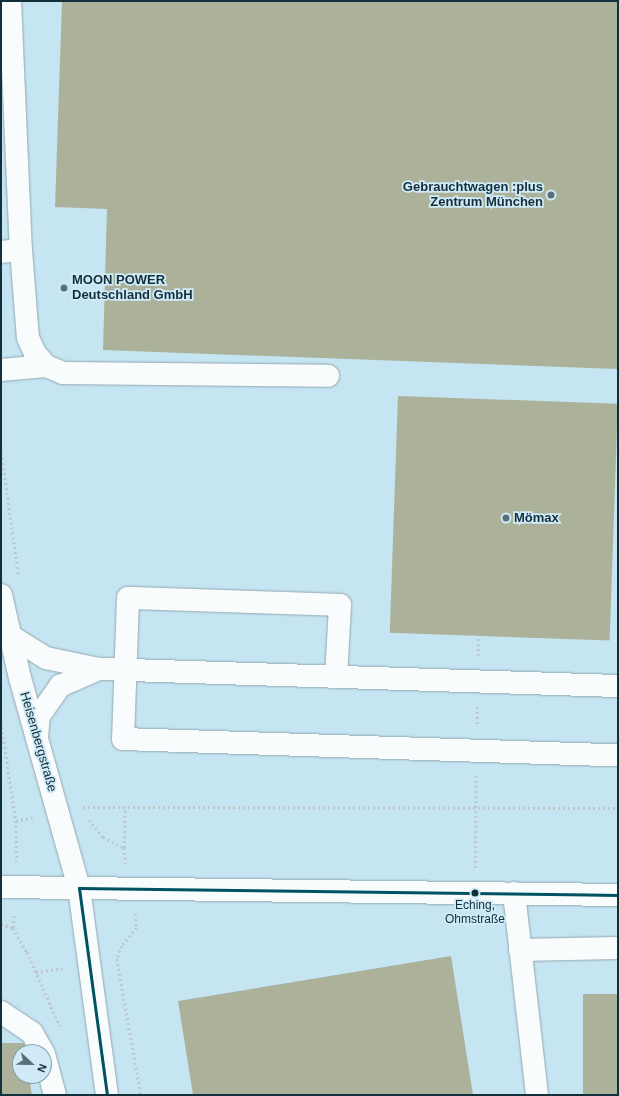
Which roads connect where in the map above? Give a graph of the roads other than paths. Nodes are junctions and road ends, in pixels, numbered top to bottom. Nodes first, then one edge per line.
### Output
1 (10, 1) edge
2 (11, 251) edge
3 (46, 366) junction
4 (1, 370) edge
5 (328, 376) dead end
6 (1, 595) edge
7 (9, 635) junction
8 (99, 669) junction
9 (124, 670) junction
10 (336, 677) junction
11 (618, 686) edge
12 (37, 738) junction
13 (618, 755) edge
14 (9, 887) edge
15 (79, 888) junction
16 (514, 894) junction
17 (618, 895) edge
18 (618, 948) edge
19 (520, 950) junction
20 (1, 1012) edge
21 (39, 1044) edge
22 (52, 1084) edge
23 (55, 1095) edge
24 (107, 1095) edge
25 (537, 1095) edge

1 - 2 street
2 - 3 street
3 - 4 street
3 - 5 street
6 - 7 street, Heisenbergstraße
7 - 8 street
7 - 12 street, Heisenbergstraße
8 - 9 street
8 - 12 street
9 - 10 street
9 - 10 street
9 - 13 street
10 - 11 street
12 - 15 street, Heisenbergstraße
14 - 15 street
15 - 16 street
15 - 24 street, Heisenbergstraße
16 - 17 street
16 - 19 street
18 - 19 street
19 - 25 street
20 - 21 street
22 - 23 street

